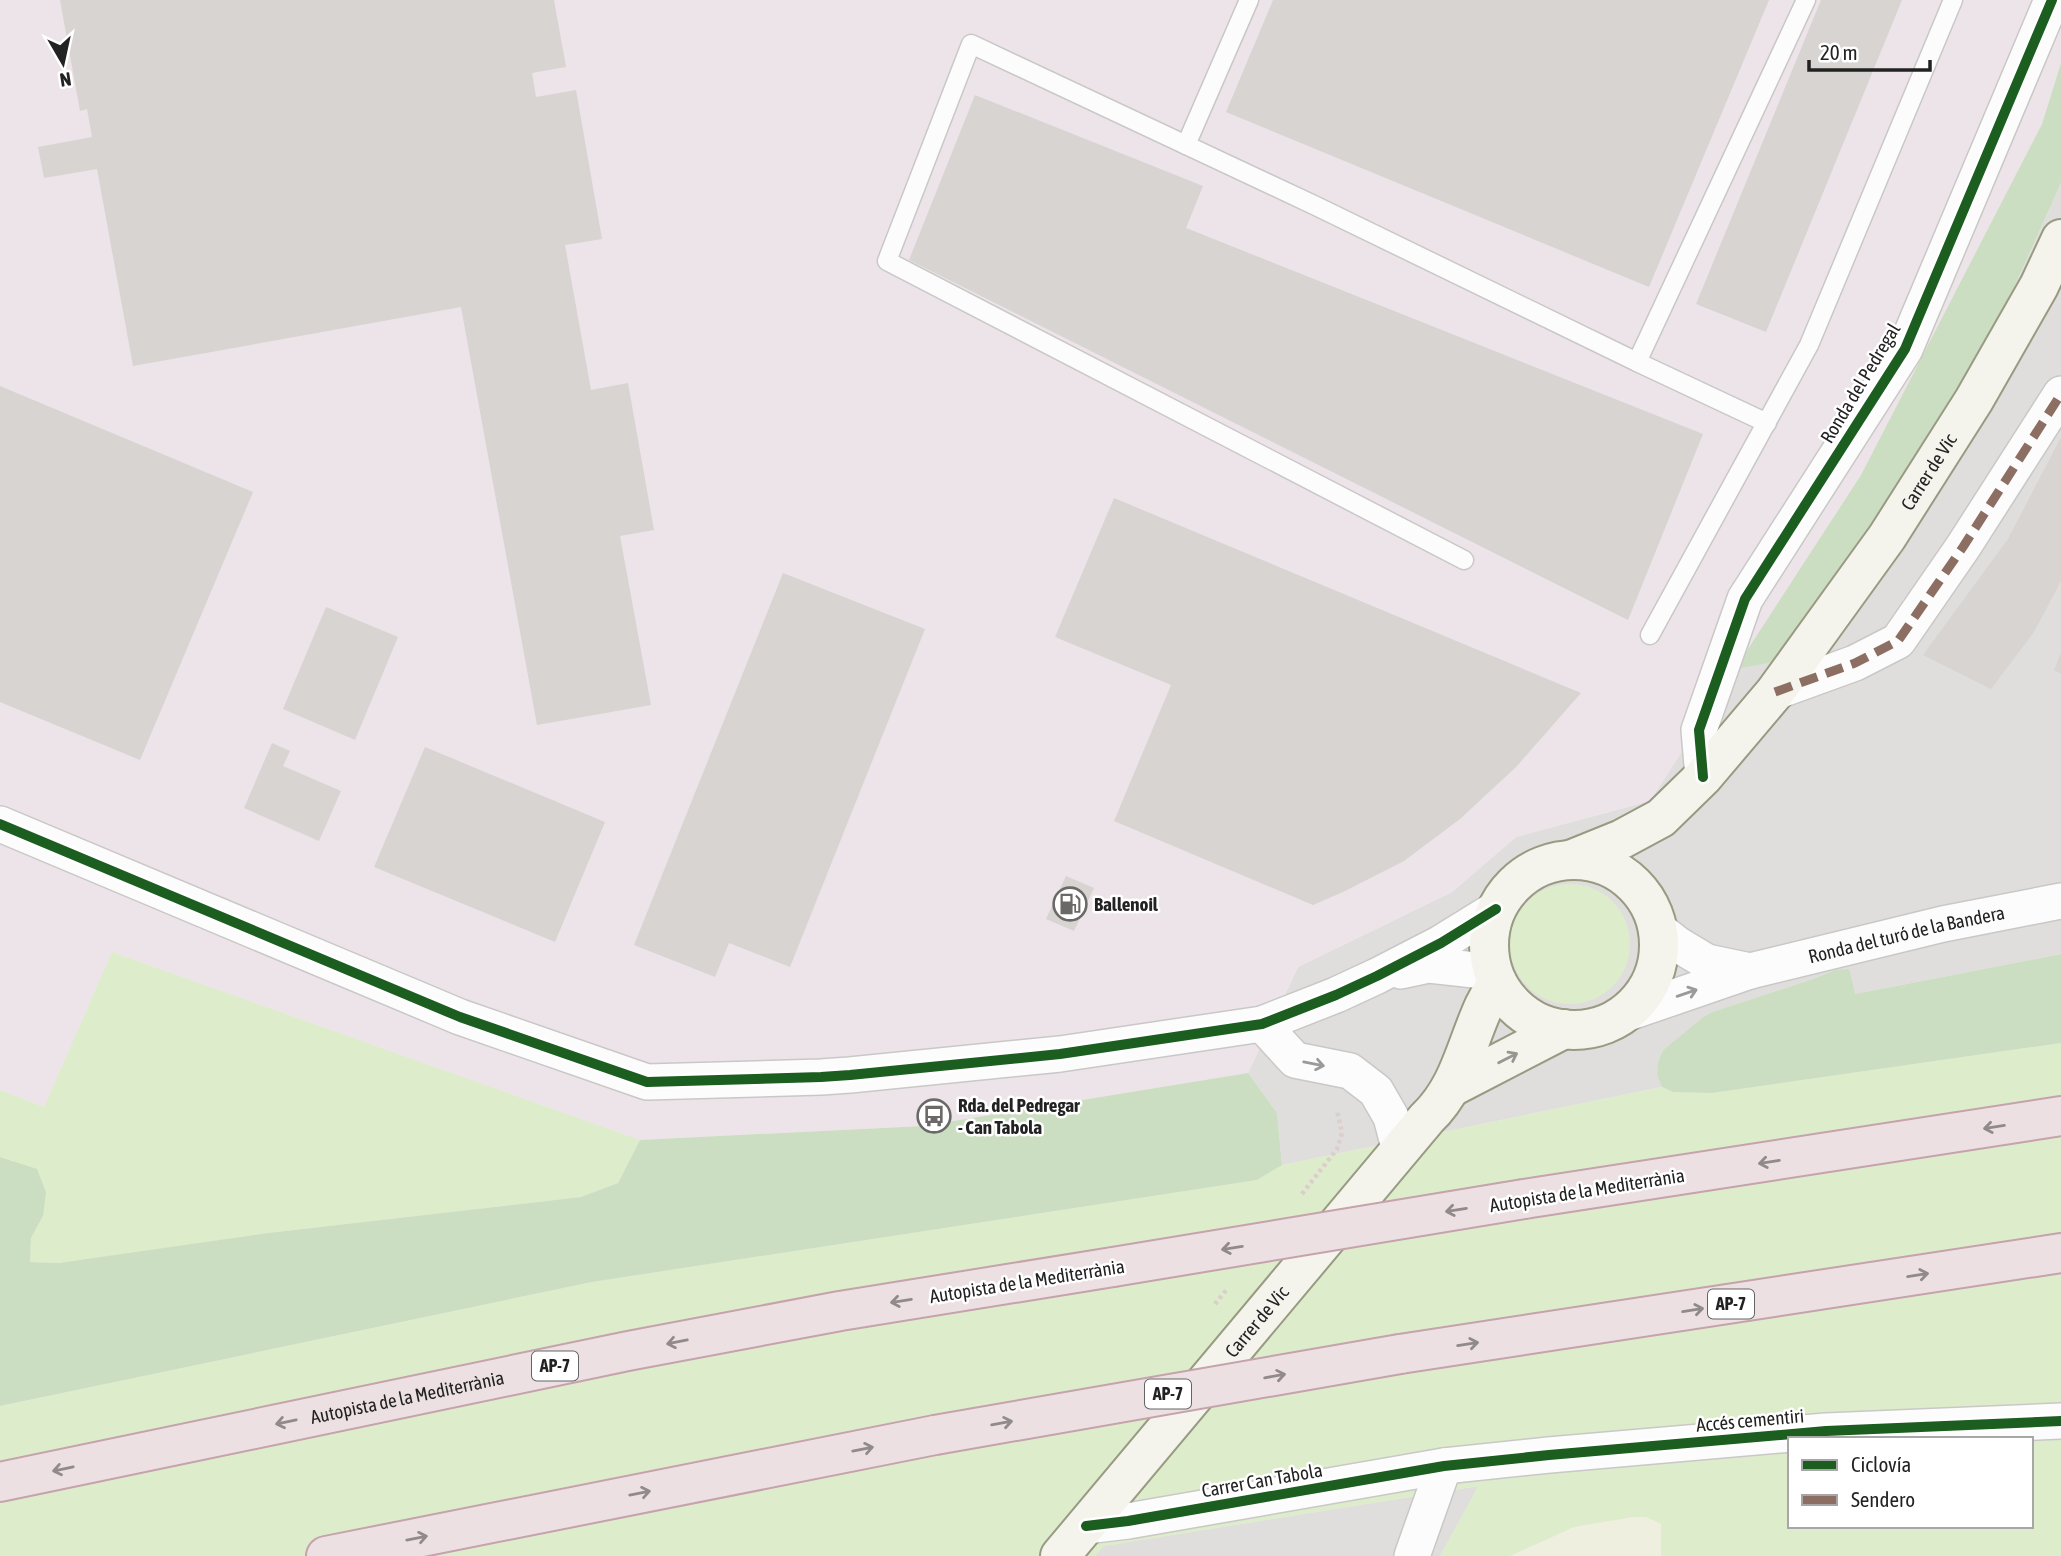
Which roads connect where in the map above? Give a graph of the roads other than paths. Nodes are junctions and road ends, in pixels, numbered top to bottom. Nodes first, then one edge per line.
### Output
1 (1249, 0) edge
2 (1806, 0) edge
3 (1953, 0) edge
4 (2052, 0) edge
5 (1186, 145) junction
6 (2061, 239) edge
7 (1637, 362) junction
8 (2061, 394) edge
9 (1767, 423) junction
10 (1464, 560) dead end
11 (1650, 635) dead end
12 (1775, 692) junction
13 (1703, 777) junction
14 (1661, 818) junction
15 (0, 824) edge
16 (1570, 860) junction
17 (2061, 901) edge
18 (1496, 909) junction
19 (1654, 917) junction
20 (1751, 971) junction
21 (1377, 976) junction
22 (1495, 977) junction
23 (1622, 1015) junction
24 (1262, 1024) junction
25 (1564, 1029) junction
26 (1452, 1087) junction
27 (2061, 1116) edge
28 (1400, 1151) junction
29 (2061, 1253) edge
30 (2061, 1421) edge
31 (1444, 1466) junction
32 (0, 1482) edge
33 (1086, 1526) junction
34 (326, 1556) edge
35 (1060, 1556) edge
36 (1412, 1556) edge

1 - 5 lane
2 - 7 lane
3 - 9 lane
4 - 13 street, Ronda del Pedregal
5 - 7 lane
5 - 10 lane
6 - 12 street, Carrer de Vic
7 - 9 lane
8 - 12 street, Carrer de Vic
9 - 11 lane
12 - 13 street, Carrer de Vic
13 - 14 street, Carrer de Vic
14 - 16 street, Carrer de Vic
14 - 19 street
15 - 24 street
16 - 18 street
16 - 19 street
17 - 20 street, Ronda del turó de la Bandera
18 - 21 street
18 - 22 street
19 - 20 street, Ronda del turó de la Bandera
19 - 23 street
23 -> 20 street, Ronda del turó de la Bandera
21 - 22 street
21 - 24 street
22 - 25 street
22 - 26 street, Carrer de Vic
23 - 25 street
24 -> 28 street
26 -> 25 street, Carrer de Vic
26 - 28 street, Carrer de Vic
27 -> 32 highway, Autopista de la Mediterrània / AP-7, bridge
28 - 33 street, Carrer de Vic
34 -> 29 highway, AP-7, bridge
30 - 31 street, Accés cementiri
31 - 33 street, Carrer Can Tabola
31 - 36 street
33 - 35 street, Carrer de Vic

